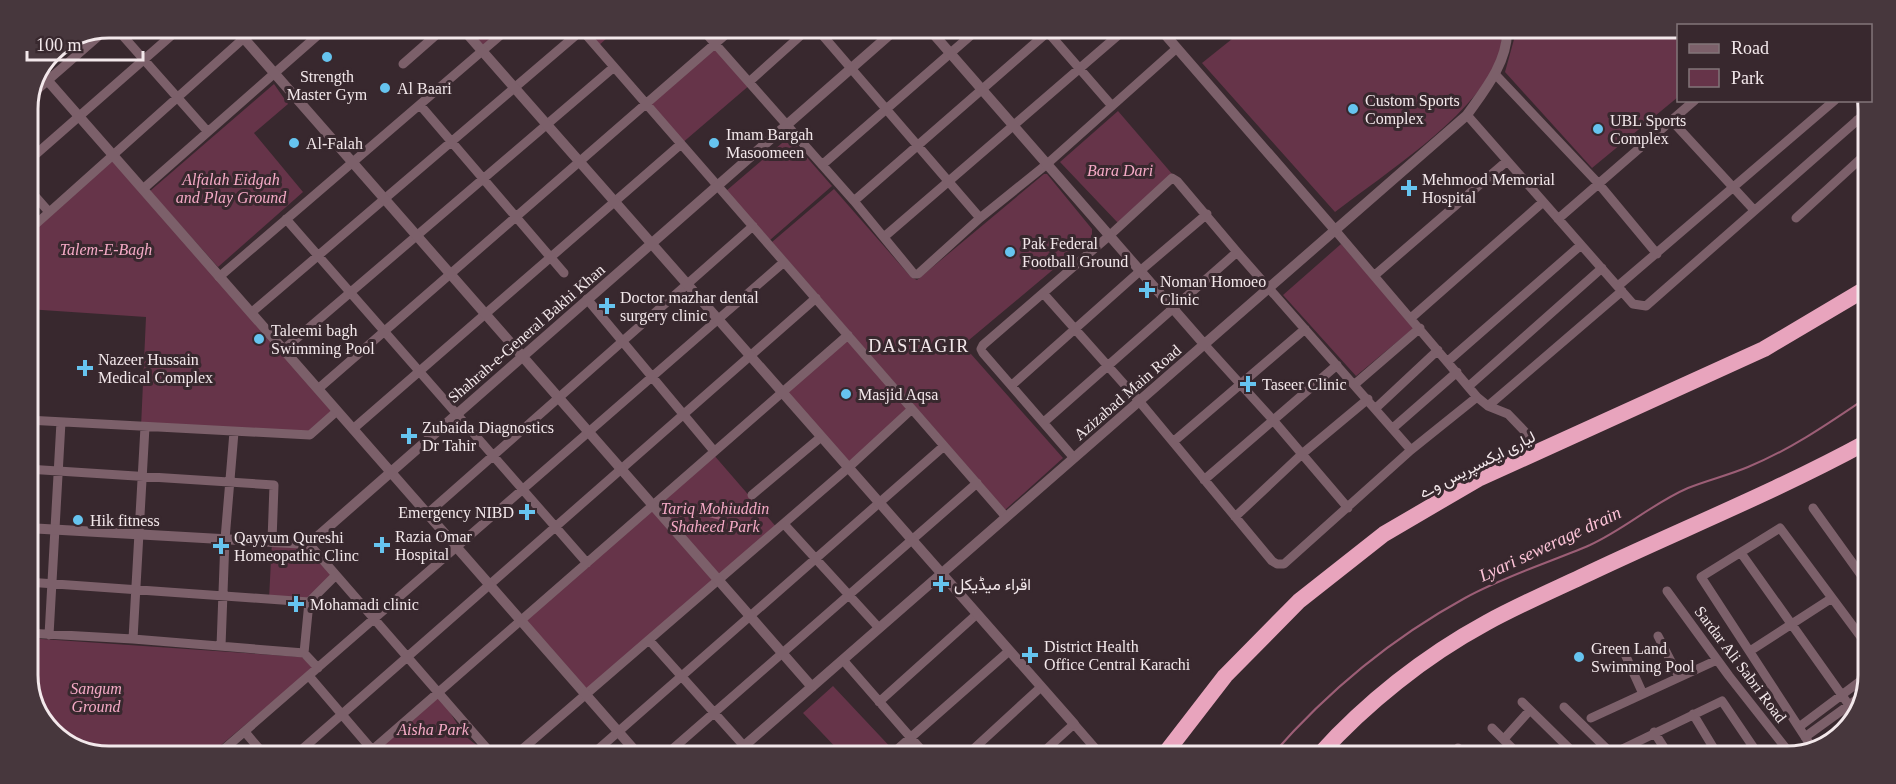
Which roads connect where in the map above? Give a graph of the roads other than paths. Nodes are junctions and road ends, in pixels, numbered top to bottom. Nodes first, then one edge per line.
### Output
1 (125, 38) edge
2 (169, 38) edge
3 (243, 38) joint
4 (314, 38) edge
5 (433, 38) edge
6 (471, 38) edge
7 (497, 38) edge
8 (571, 38) edge
9 (589, 38) edge
10 (710, 38) edge
11 (722, 38) edge
12 (799, 38) edge
13 (825, 38) edge
14 (886, 38) edge
15 (937, 38) edge
16 (968, 38) edge
17 (1040, 38) edge
18 (1054, 38) edge
19 (1115, 38) edge
20 (1168, 38) edge
21 (1507, 38) edge
22 (93, 39) edge
23 (715, 44) junction
24 (1177, 48) junction
25 (482, 51) junction
26 (950, 53) junction
27 (144, 60) junction
28 (403, 64) dead end
29 (614, 67) junction
30 (852, 68) junction
31 (1079, 68) junction
32 (274, 73) junction
33 (1495, 74) junction
34 (46, 76) edge
35 (45, 78) edge
36 (749, 82) junction
37 (514, 88) junction
38 (982, 90) junction
39 (177, 97) junction
40 (1693, 102) edge
41 (1833, 102) edge
42 (646, 104) junction
43 (420, 105) junction
44 (1112, 106) junction
45 (886, 110) junction
46 (1467, 115) junction
47 (78, 117) junction
48 (1672, 120) junction
49 (1857, 120) edge
50 (547, 124) junction
51 (786, 125) junction
52 (1013, 125) junction
53 (208, 132) junction
54 (452, 141) junction
55 (681, 144) junction
56 (917, 146) junction
57 (38, 152) edge
58 (112, 155) junction
59 (1507, 161) junction
60 (1858, 161) edge
61 (352, 162) junction
62 (579, 162) junction
63 (1047, 164) junction
64 (822, 165) junction
65 (483, 178) junction
66 (947, 182) junction
67 (1598, 183) junction
68 (717, 185) junction
69 (1733, 188) junction
70 (142, 189) junction
71 (384, 199) junction
72 (38, 200) edge
73 (854, 201) junction
74 (614, 202) junction
75 (1543, 202) junction
76 (1754, 210) junction
77 (49, 212) junction
78 (1207, 214) junction
79 (516, 217) junction
80 (980, 218) junction
81 (1796, 218) dead end
82 (286, 219) junction
83 (1558, 219) junction
84 (38, 222) edge
85 (753, 226) junction
86 (1335, 230) junction
87 (417, 236) junction
88 (1109, 236) junction
89 (884, 237) junction
90 (651, 243) junction
91 (1581, 245) junction
92 (1237, 252) junction
93 (1657, 254) junction
94 (318, 255) junction
95 (551, 257) junction
96 (784, 262) junction
97 (1602, 268) junction
98 (1140, 271) junction
99 (564, 273) dead end
100 (450, 274) junction
101 (1375, 275) junction
102 (219, 277) junction
103 (687, 284) junction
104 (1269, 288) junction
105 (1620, 288) junction
106 (350, 292) junction
107 (1043, 293) junction
108 (1858, 293) edge
109 (816, 298) junction
110 (587, 299) junction
111 (1173, 309) junction
112 (250, 313) junction
113 (485, 314) junction
114 (1411, 318) junction
115 (718, 320) junction
116 (1420, 328) junction
117 (1305, 329) junction
118 (1076, 330) junction
119 (384, 331) junction
120 (848, 335) junction
121 (622, 341) junction
122 (1204, 344) junction
123 (283, 350) junction
124 (1438, 350) junction
125 (522, 356) junction
126 (750, 356) junction
127 (1447, 362) junction
128 (1337, 365) junction
129 (1108, 367) junction
130 (419, 371) junction
131 (1457, 372) junction
132 (652, 377) junction
133 (1355, 384) junction
134 (1012, 385) junction
135 (1241, 386) junction
136 (1469, 386) junction
137 (318, 389) junction
138 (782, 392) junction
139 (1477, 397) junction
140 (559, 398) junction
141 (1368, 399) junction
142 (1139, 401) junction
143 (1488, 406) junction
144 (912, 408) junction
145 (1376, 408) junction
146 (337, 411) junction
147 (456, 414) junction
148 (683, 414) junction
149 (1273, 420) junction
150 (38, 421) edge
151 (61, 422) junction
152 (1044, 422) junction
153 (145, 427) junction
154 (1393, 428) junction
155 (352, 429) junction
156 (234, 432) junction
157 (588, 432) junction
158 (821, 437) junction
159 (1530, 437) dead end
160 (1173, 442) junction
161 (944, 446) junction
162 (1858, 447) edge
163 (1411, 450) junction
164 (714, 451) junction
165 (1302, 454) junction
166 (493, 456) junction
167 (1074, 458) junction
168 (848, 468) junction
169 (621, 469) junction
170 (38, 470) edge
171 (58, 471) junction
172 (390, 472) junction
173 (142, 476) junction
174 (1204, 480) junction
175 (230, 482) junction
176 (976, 483) junction
177 (522, 489) junction
178 (752, 495) dead end
179 (879, 503) junction
180 (653, 505) junction
181 (1347, 508) junction
182 (1813, 508) dead end
183 (427, 514) junction
184 (1006, 517) junction
185 (1235, 517) junction
186 (784, 524) junction
187 (555, 527) junction
188 (38, 529) edge
189 (56, 530) junction
190 (139, 534) junction
191 (225, 539) junction
192 (912, 540) junction
193 (272, 542) junction
194 (309, 544) junction
195 (456, 547) junction
196 (1741, 553) junction
197 (816, 559) junction
198 (587, 563) junction
199 (1858, 571) edge
200 (941, 574) junction
201 (336, 575) junction
202 (718, 580) junction
203 (38, 582) edge
204 (53, 583) junction
205 (489, 585) junction
206 (136, 589) junction
207 (1667, 591) dead end
208 (849, 595) junction
209 (223, 596) junction
210 (1832, 598) junction
211 (309, 602) junction
212 (977, 614) junction
213 (750, 616) junction
214 (374, 619) junction
215 (520, 620) junction
216 (1791, 624) junction
217 (879, 628) junction
218 (1858, 633) edge
219 (38, 634) edge
220 (49, 635) junction
221 (1658, 636) dead end
222 (133, 639) junction
223 (649, 640) junction
224 (221, 646) junction
225 (1009, 651) junction
226 (1750, 651) junction
227 (1624, 652) dead end
228 (304, 653) junction
229 (782, 653) junction
230 (407, 657) junction
231 (843, 660) junction
232 (1717, 660) junction
233 (318, 668) junction
234 (309, 676) junction
235 (681, 676) junction
236 (1680, 677) junction
237 (1857, 683) edge
238 (812, 687) junction
239 (1041, 687) junction
240 (438, 693) junction
241 (1643, 694) junction
242 (586, 695) junction
243 (1842, 695) junction
244 (879, 702) junction
245 (1522, 702) dead end
246 (1853, 702) edge
247 (1849, 705) junction
248 (1564, 707) dead end
249 (1851, 708) edge
250 (1530, 710) junction
251 (714, 713) junction
252 (342, 714) junction
253 (1693, 714) junction
254 (1591, 718) dead end
255 (1074, 724) junction
256 (1799, 727) junction
257 (1492, 728) dead end
258 (244, 732) junction
259 (618, 732) junction
260 (1654, 732) junction
261 (911, 737) junction
262 (1805, 737) junction
263 (1504, 739) junction
264 (1810, 743) edge
265 (229, 746) edge
266 (257, 746) edge
267 (306, 746) edge
268 (368, 746) edge
269 (378, 746) edge
270 (485, 746) edge
271 (527, 746) edge
272 (602, 746) edge
273 (631, 746) edge
274 (676, 746) edge
275 (737, 746) edge
276 (745, 746) edge
277 (901, 746) edge
278 (918, 746) edge
279 (977, 746) edge
280 (1050, 746) edge
281 (1094, 746) edge
282 (1171, 746) edge
283 (1328, 746) edge
284 (1511, 746) edge
285 (1567, 746) edge
286 (1604, 746) edge
287 (1629, 746) edge
288 (1663, 746) edge
289 (1712, 746) edge
290 (1753, 746) edge
291 (1784, 746) edge

1 - 27 street
2 - 27 street
3 - 32 street
3 - 39 street
4 - 32 street
5 - 28 street
6 - 25 street
7 - 25 street
8 - 37 street
9 - 29 street
10 - 23 street
11 - 23 street
12 - 36 street
13 - 30 street
14 - 30 street, Shahrah-e-General Bakhi Khan
15 - 26 street
16 - 26 street
17 - 38 street
18 - 31 street
19 - 31 street
20 - 24 street
21 - 33 street, Azizabad Main Road
22 - 34 street
23 - 36 street
23 - 42 street
24 - 44 street
24 - 86 street
25 - 37 street
25 - 43 street
26 - 38 street
26 - 45 street
27 - 39 street
27 - 47 street
29 - 42 street
29 - 50 street
30 - 45 street
30 - 51 street, Shahrah-e-General Bakhi Khan
31 - 44 street
31 - 52 street
32 - 53 street
32 - 61 street
33 - 46 street, Azizabad Main Road
33 - 67 street
35 - 47 street
36 - 51 street
37 - 50 street
37 - 54 street
38 - 52 street
38 - 56 street
39 - 53 street
39 - 58 street
40 - 48 street
41 - 69 street
42 - 55 street
42 - 62 street
43 - 54 street
43 - 61 street
44 - 63 street
45 - 56 street
45 - 64 street
46 - 59 street
46 - 86 street, Azizabad Main Road
47 - 57 street
47 - 58 street
48 - 67 street
48 - 69 street
49 - 76 street
50 - 62 street
50 - 65 street
51 - 64 street
51 - 68 street, Shahrah-e-General Bakhi Khan
52 - 63 street
52 - 66 street
53 - 70 street
54 - 65 street
54 - 71 street
55 - 68 street
55 - 74 street
56 - 66 street
56 - 73 street
58 - 70 street
58 - 77 street
59 - 75 street
59 - 101 street
60 - 81 street
61 - 71 street
61 - 82 street
62 - 74 street
62 - 79 street
63 - 80 street
63 - 88 street
64 - 73 street
65 - 79 street
65 - 87 street
66 - 80 street
66 - 89 street
67 - 83 street
67 - 93 street
68 - 85 street
68 - 90 street, Shahrah-e-General Bakhi Khan
69 - 76 street
69 - 93 street
70 - 102 street
71 - 87 street
71 - 94 street
72 - 77 street
73 - 89 street
74 - 90 street
74 - 95 street
75 - 83 street
75 - 114 street
76 - 105 street
77 - 84 street
78 - 88 street
78 - 92 street
78 - 98 street
79 - 95 street
79 - 100 street
80 - 89 street
82 - 94 street
82 - 102 street
83 - 91 street
85 - 96 street
85 - 103 street
86 - 101 street
86 - 104 street, Azizabad Main Road
87 - 100 street
87 - 106 street
88 - 98 street
88 - 107 street
90 - 103 street
90 - 110 street, Shahrah-e-General Bakhi Khan
91 - 97 street
91 - 127 street
92 - 104 street
92 - 111 street
93 - 105 street
94 - 106 street
94 - 112 street
95 - 99 street
95 - 113 street
96 - 109 street
96 - 115 street
97 - 105 street
97 - 136 street
98 - 111 street
98 - 118 street
100 - 113 street
100 - 119 street
101 - 114 street
102 - 112 street
103 - 115 street
103 - 121 street
104 - 117 street
104 - 122 street, Azizabad Main Road
105 - 143 street
106 - 119 street
106 - 123 street
107 - 118 street
107 - 134 street
108 - 282 highway, لیاری ایکسپریس وے
109 - 120 street
109 - 126 street
110 - 121 street
110 - 125 street, Shahrah-e-General Bakhi Khan
111 - 122 street
111 - 129 street
112 - 123 street
113 - 125 street
113 - 130 street
114 - 116 street
115 - 126 street
115 - 132 street
116 - 124 street
116 - 133 street
117 - 128 street
117 - 135 street
118 - 129 street
118 - 134 street
119 - 130 street
119 - 137 street
120 - 138 street
120 - 144 street
121 - 132 street
121 - 140 street
122 - 135 street
122 - 142 street, Azizabad Main Road
123 - 137 street
124 - 127 street
124 - 145 street
125 - 140 street
125 - 147 street, Shahrah-e-General Bakhi Khan
126 - 138 street
126 - 148 street
127 - 131 street
128 - 133 street
128 - 149 street
129 - 142 street
129 - 152 street
130 - 147 street
130 - 155 street
131 - 136 street
131 - 154 street
132 - 148 street
132 - 157 street
133 - 141 street
134 - 152 street
135 - 149 street
135 - 160 street
136 - 139 street
137 - 146 street
138 - 158 street
138 - 164 street
139 - 143 street
139 - 163 street
140 - 157 street
140 - 166 street
141 - 145 street
141 - 165 street
142 - 160 street
142 - 167 street, Azizabad Main Road
143 - 159 street
144 - 161 street
144 - 168 street
145 - 154 street
146 - 155 street
146 - 156 street
147 - 166 street
147 - 172 street, Shahrah-e-General Bakhi Khan
148 - 164 street
148 - 169 street
149 - 165 street
149 - 174 street
150 - 151 street
151 - 153 street
151 - 171 street
152 - 167 street
153 - 156 street
153 - 173 street
154 - 163 street
155 - 172 street
156 - 175 street
157 - 169 street
157 - 177 street
158 - 168 street
158 - 178 street
160 - 174 street
161 - 176 street
161 - 179 street
162 - 283 highway
163 - 181 street
164 - 180 street
165 - 181 street
165 - 185 street
166 - 177 street
166 - 183 street
167 - 184 street, Azizabad Main Road
168 - 179 street
168 - 186 street
169 - 180 street
169 - 187 street
170 - 171 street
171 - 173 street
171 - 189 street
172 - 183 street
172 - 194 street, Shahrah-e-General Bakhi Khan
173 - 175 street
173 - 190 street
174 - 185 street
175 - 191 street
175 - 193 street
176 - 184 street
176 - 192 street
177 - 187 street
177 - 195 street
179 - 192 street
179 - 197 street
180 - 198 street
180 - 202 street
181 - 185 street
182 - 199 street
183 - 195 street
184 - 200 street, Azizabad Main Road
186 - 197 street
186 - 202 street
187 - 198 street
187 - 205 street
188 - 189 street
189 - 190 street
189 - 204 street
190 - 191 street
190 - 206 street
191 - 193 street
191 - 209 street
192 - 200 street
192 - 208 street
193 - 194 street
194 - 201 street
195 - 205 street
195 - 214 street
196 - 210 street
196 - 216 street
196 - 226 street
197 - 208 street
197 - 213 street
198 - 215 street
200 - 212 street
200 - 217 street, Azizabad Main Road
201 - 211 street
201 - 214 street
202 - 213 street
202 - 223 street
203 - 204 street
204 - 206 street
204 - 220 street
205 - 215 street
205 - 230 street
206 - 209 street
206 - 222 street
207 - 232 street, Sardar Ali Sabri Road
208 - 217 street
208 - 229 street
209 - 211 street
209 - 224 street
210 - 216 street
210 - 218 street
211 - 228 street
212 - 225 street
212 - 244 street
213 - 229 street
213 - 235 street
214 - 230 street
214 - 233 street
215 - 240 street
215 - 242 street
216 - 226 street
216 - 243 street
217 - 231 street, Azizabad Main Road
219 - 220 street
220 - 222 street
221 - 236 street
222 - 224 street
223 - 235 street
223 - 242 street
224 - 228 street
225 - 239 street
225 - 261 street
226 - 256 street
227 - 241 street
228 - 233 street
229 - 238 street
229 - 251 street
230 - 240 street
230 - 252 street
231 - 238 street, Azizabad Main Road
231 - 244 street
232 - 236 street
232 - 291 street, Sardar Ali Sabri Road
233 - 234 street
234 - 252 street
234 - 258 street
235 - 251 street
235 - 259 street
236 - 241 street
237 - 243 street
238 - 276 street, Azizabad Main Road
239 - 255 street
239 - 279 street
240 - 269 street
240 - 270 street
241 - 254 street
242 - 259 street
242 - 271 street
243 - 247 street
243 - 256 street
244 - 261 street
245 - 250 street
246 - 247 street
247 - 249 street
247 - 262 street
248 - 286 street
250 - 263 street
250 - 285 street
251 - 274 street
251 - 275 street
252 - 267 street
252 - 268 street
253 - 260 street
253 - 289 street
253 - 290 street
255 - 280 street
255 - 281 street
256 - 262 street
257 - 263 street
258 - 265 street
258 - 266 street
259 - 272 street
259 - 273 street
260 - 287 street
260 - 288 street
261 - 277 street
261 - 278 street
262 - 264 street
263 - 284 street

